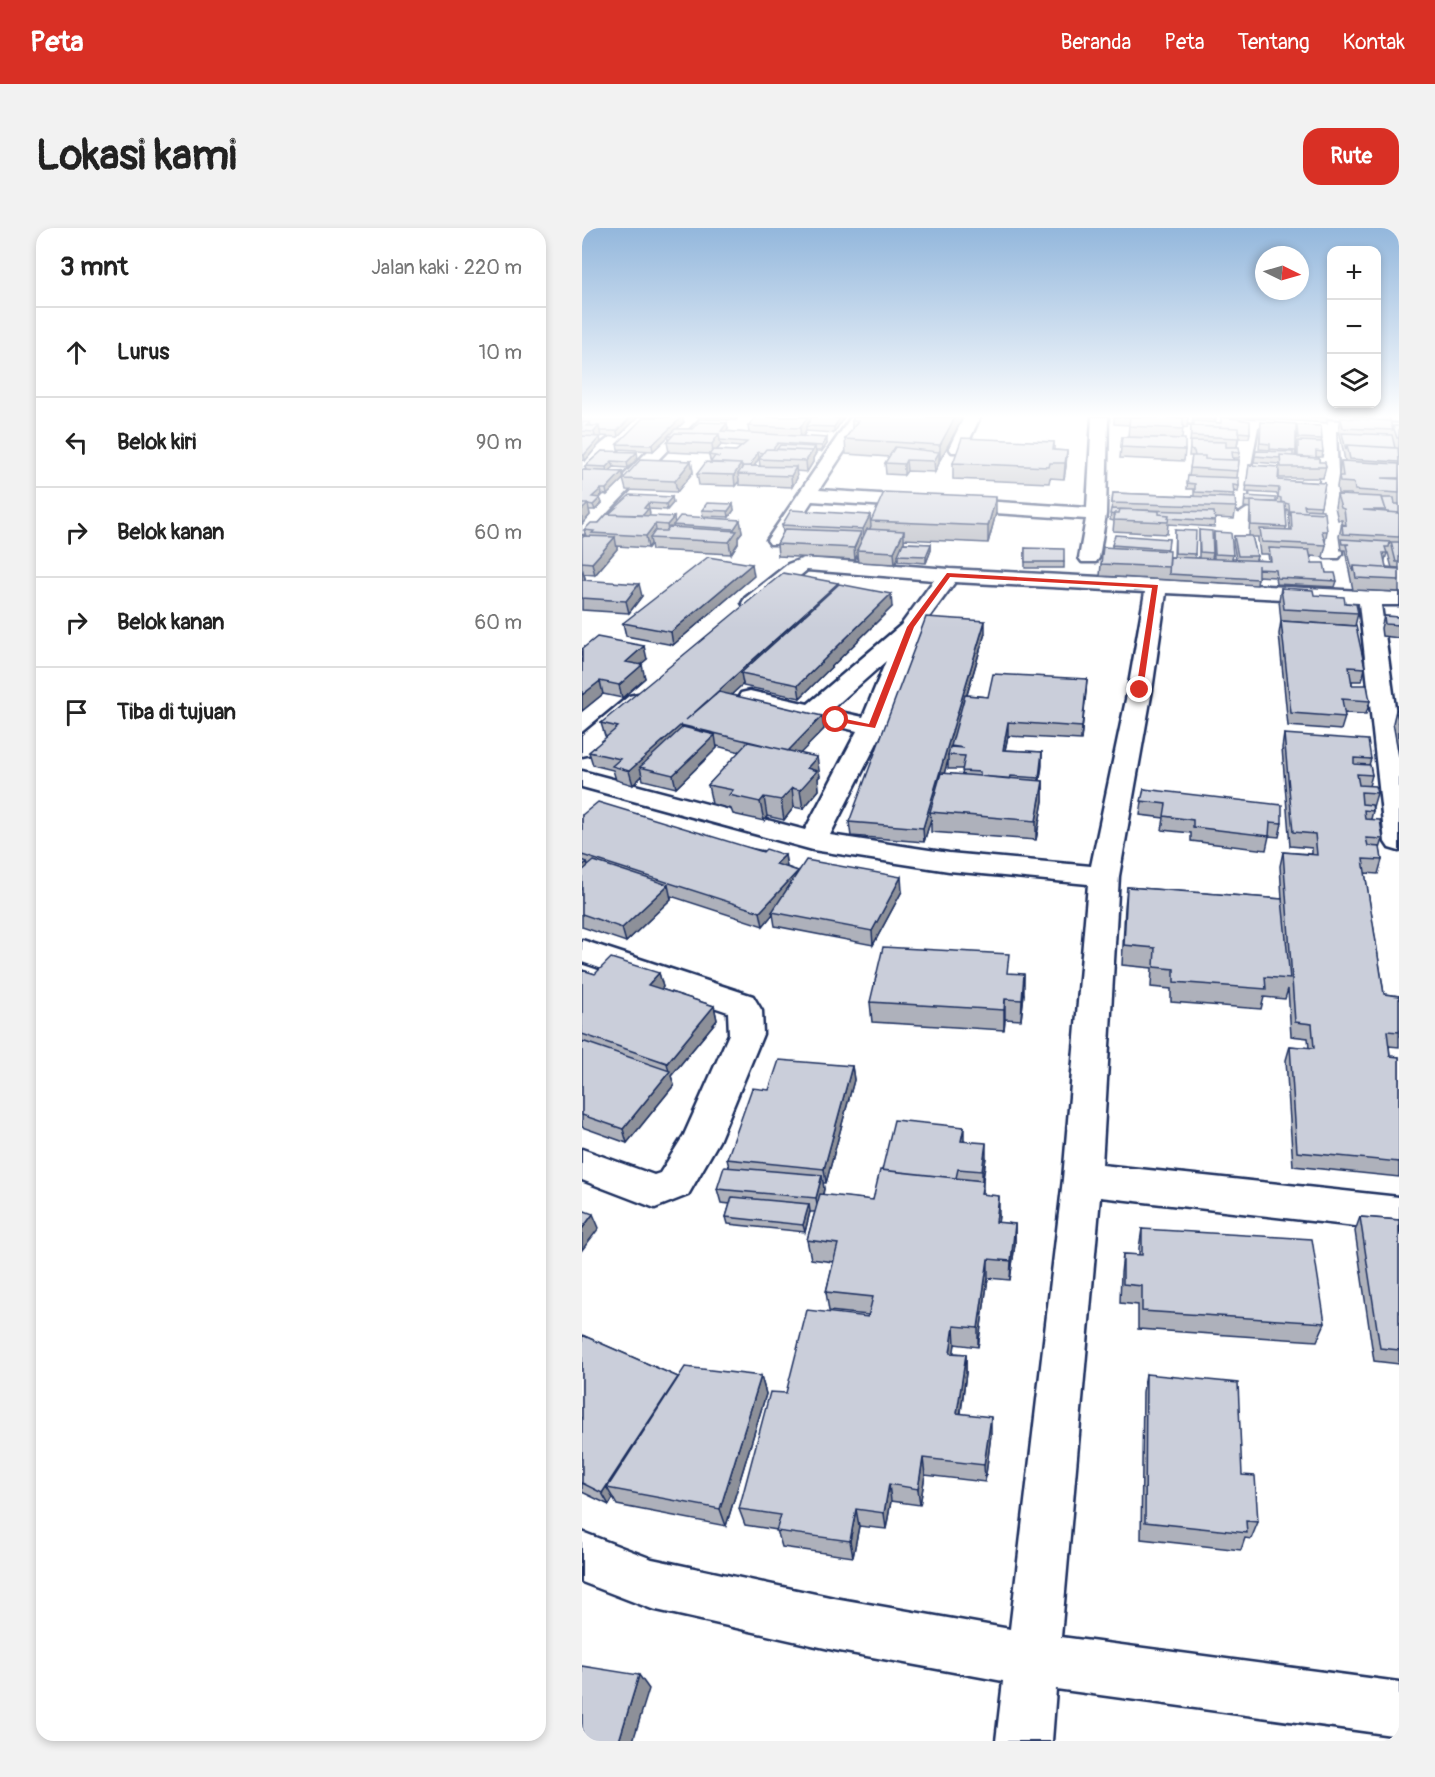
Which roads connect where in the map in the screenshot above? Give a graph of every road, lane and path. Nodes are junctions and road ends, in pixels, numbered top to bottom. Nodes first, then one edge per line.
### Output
1 (622, 488) edge
2 (812, 488) edge
3 (1097, 488) edge
4 (1239, 488) edge
5 (1329, 488) edge
6 (807, 495) junction
7 (1239, 506) dead end
8 (1096, 514) junction
9 (582, 528) edge
10 (777, 540) edge
11 (1332, 554) dead end
12 (1089, 558) dead end
13 (949, 575) junction
14 (1156, 587) junction
15 (1369, 597) junction
16 (1399, 599) edge
17 (740, 614) edge
18 (911, 627) junction
19 (652, 688) edge
20 (750, 698) edge
21 (812, 714) junction
22 (872, 726) junction
23 (582, 748) edge
24 (582, 779) edge
25 (813, 841) junction
26 (1399, 842) edge
27 (1104, 876) junction
28 (582, 951) edge
29 (582, 1164) edge
30 (1082, 1179) junction
31 (1399, 1214) edge
32 (582, 1557) edge
33 (1030, 1659) junction
34 (1399, 1709) edge
35 (1024, 1741) edge

1 - 9 street
2 - 6 street
3 - 8 street
4 - 7 street
5 - 11 street
6 - 8 street
6 - 10 street
8 - 12 street
13 - 14 street
13 - 17 street
13 - 18 street
14 - 15 street
14 - 27 street
15 - 16 street
15 - 26 street
18 - 21 street
18 - 22 street
19 - 23 street
20 - 21 street
21 - 22 street
22 - 25 street
24 - 25 street
25 - 27 street
27 - 30 street
28 - 29 street
30 - 31 street
30 - 33 street
32 - 33 street
33 - 34 street
33 - 35 street

